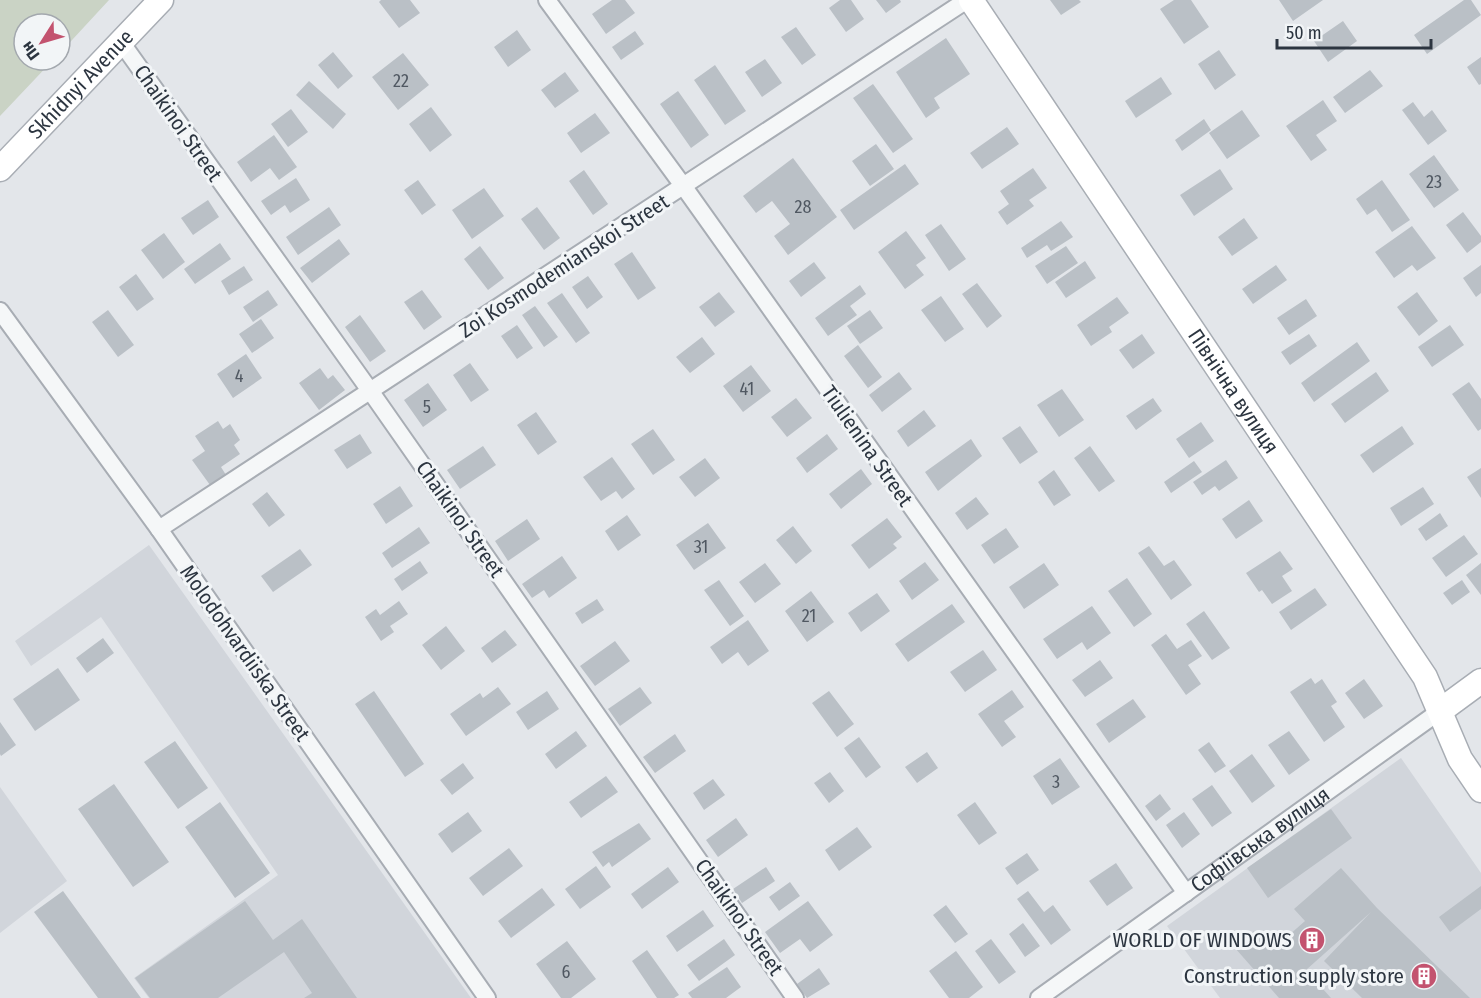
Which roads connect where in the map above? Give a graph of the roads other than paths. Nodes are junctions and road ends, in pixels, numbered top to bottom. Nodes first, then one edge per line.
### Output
1 (161, 0) edge
2 (547, 0) edge
3 (969, 0) edge
4 (121, 42) junction
5 (0, 169) edge
6 (684, 187) junction
7 (0, 312) edge
8 (371, 392) junction
9 (159, 529) junction
10 (1481, 681) edge
11 (1440, 711) junction
12 (1481, 790) edge
13 (1186, 893) junction
14 (487, 998) edge
15 (795, 998) edge
16 (1039, 998) edge

1 - 4 street, Skhidnyi Avenue
2 - 6 street, Tiulienina Street
3 - 6 street, Zoi Kosmodemianskoi Street
3 - 11 street, Північна вулиця
4 - 5 street, Skhidnyi Avenue
4 - 8 street, Chaikinoi Street
6 - 8 street, Zoi Kosmodemianskoi Street
6 - 13 street, Tiulienina Street
7 - 9 street, Molodohvardiiska Street
8 - 9 street, Zoi Kosmodemianskoi Street
8 - 15 street, Chaikinoi Street
9 - 14 street, Molodohvardiiska Street
10 - 11 street, Софіївська вулиця
11 - 12 street, Північна вулиця
11 - 13 street, Софіївська вулиця
13 - 16 street, Софіївська вулиця

